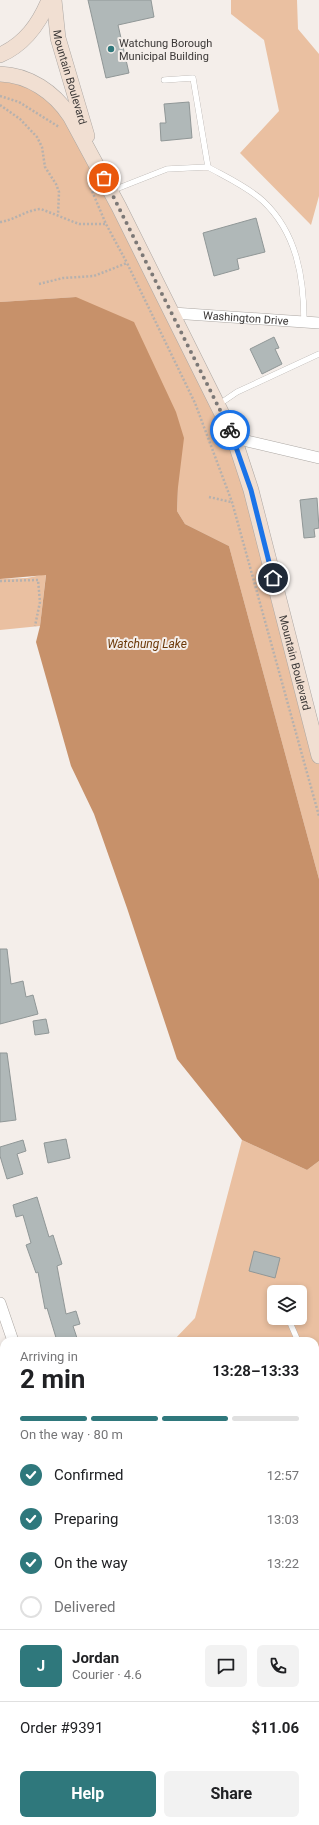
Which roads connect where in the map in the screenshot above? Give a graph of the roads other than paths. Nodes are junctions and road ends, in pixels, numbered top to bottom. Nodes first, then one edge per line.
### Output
1 (49, 0) edge
2 (54, 0) edge
3 (0, 55) edge
4 (0, 74) edge
5 (164, 80) dead end
6 (91, 152) junction
7 (208, 167) junction
8 (110, 191) junction
9 (173, 313) junction
10 (304, 322) junction
11 (319, 323) edge
12 (319, 354) edge
13 (218, 405) junction
14 (234, 438) junction
15 (319, 458) edge
16 (319, 756) edge
17 (0, 1303) edge
18 (291, 1325) edge
19 (12, 1337) edge
20 (296, 1337) edge

1 - 3 street
2 - 6 street, Mountain Boulevard
4 - 6 street, Mountain Boulevard
5 - 7 lane
6 - 8 street, Mountain Boulevard
7 - 8 lane
7 - 10 lane
8 - 9 street, Mountain Boulevard
9 - 10 street, Washington Drive
9 - 13 street, Mountain Boulevard
10 - 11 street, Washington Drive
12 - 13 lane
13 - 14 street, Mountain Boulevard
14 - 15 street
14 - 16 street, Mountain Boulevard
17 - 19 street
18 - 20 lane

